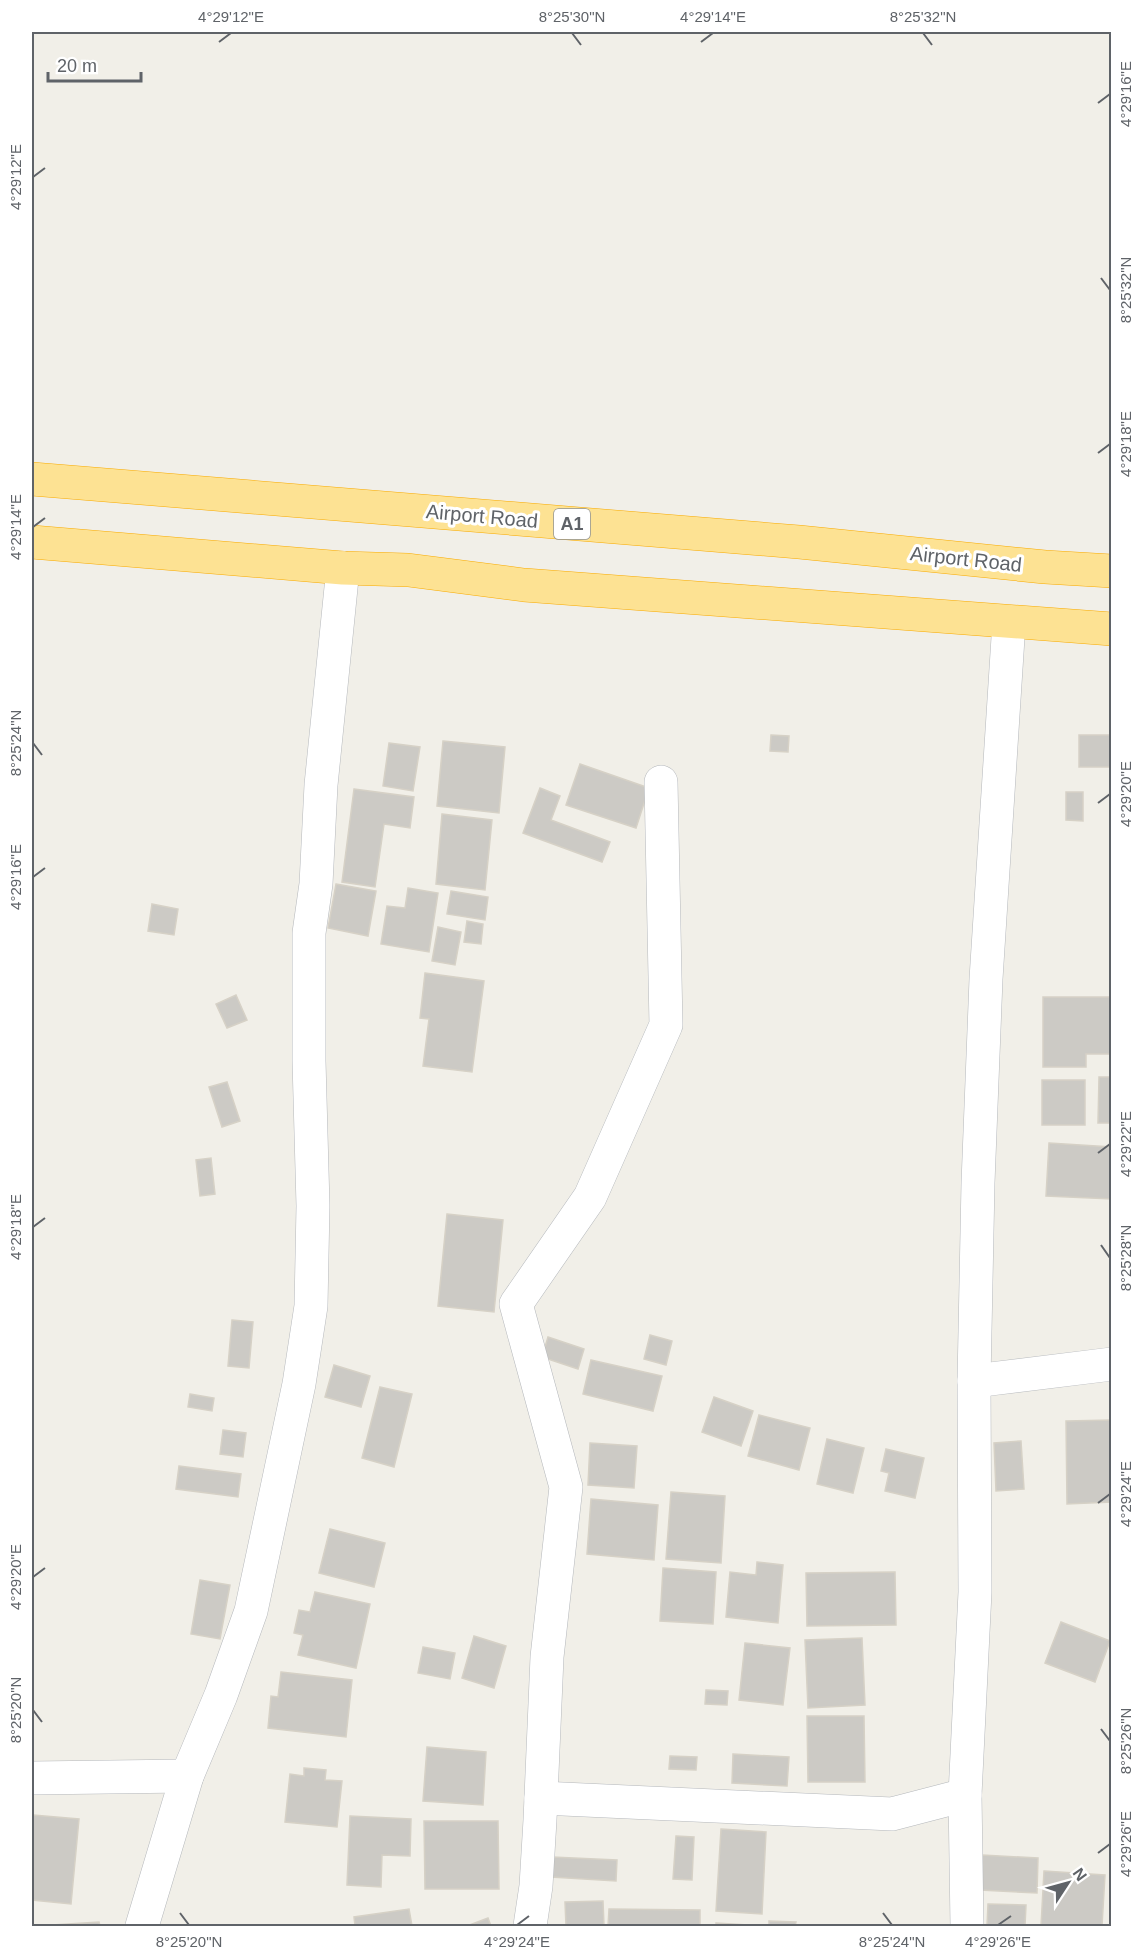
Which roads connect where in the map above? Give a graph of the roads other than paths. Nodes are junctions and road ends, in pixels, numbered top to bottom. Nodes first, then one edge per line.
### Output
1 (32, 478) edge
2 (32, 542) edge
3 (343, 568) junction
4 (1112, 571) edge
5 (1009, 622) junction
6 (1112, 629) edge
7 (660, 782) dead end
8 (1112, 1364) edge
9 (974, 1381) junction
10 (188, 1776) junction
11 (32, 1778) edge
12 (965, 1796) junction
13 (541, 1798) junction
14 (142, 1926) edge
15 (530, 1926) edge
16 (967, 1926) edge

1 - 4 highway, Airport Road / A1
2 - 3 highway
3 - 5 highway
3 - 10 street
5 - 6 highway
5 - 9 street
7 - 13 street
8 - 9 street
9 - 12 street
10 - 11 street
10 - 14 street
12 - 13 street
12 - 16 street
13 - 15 street

